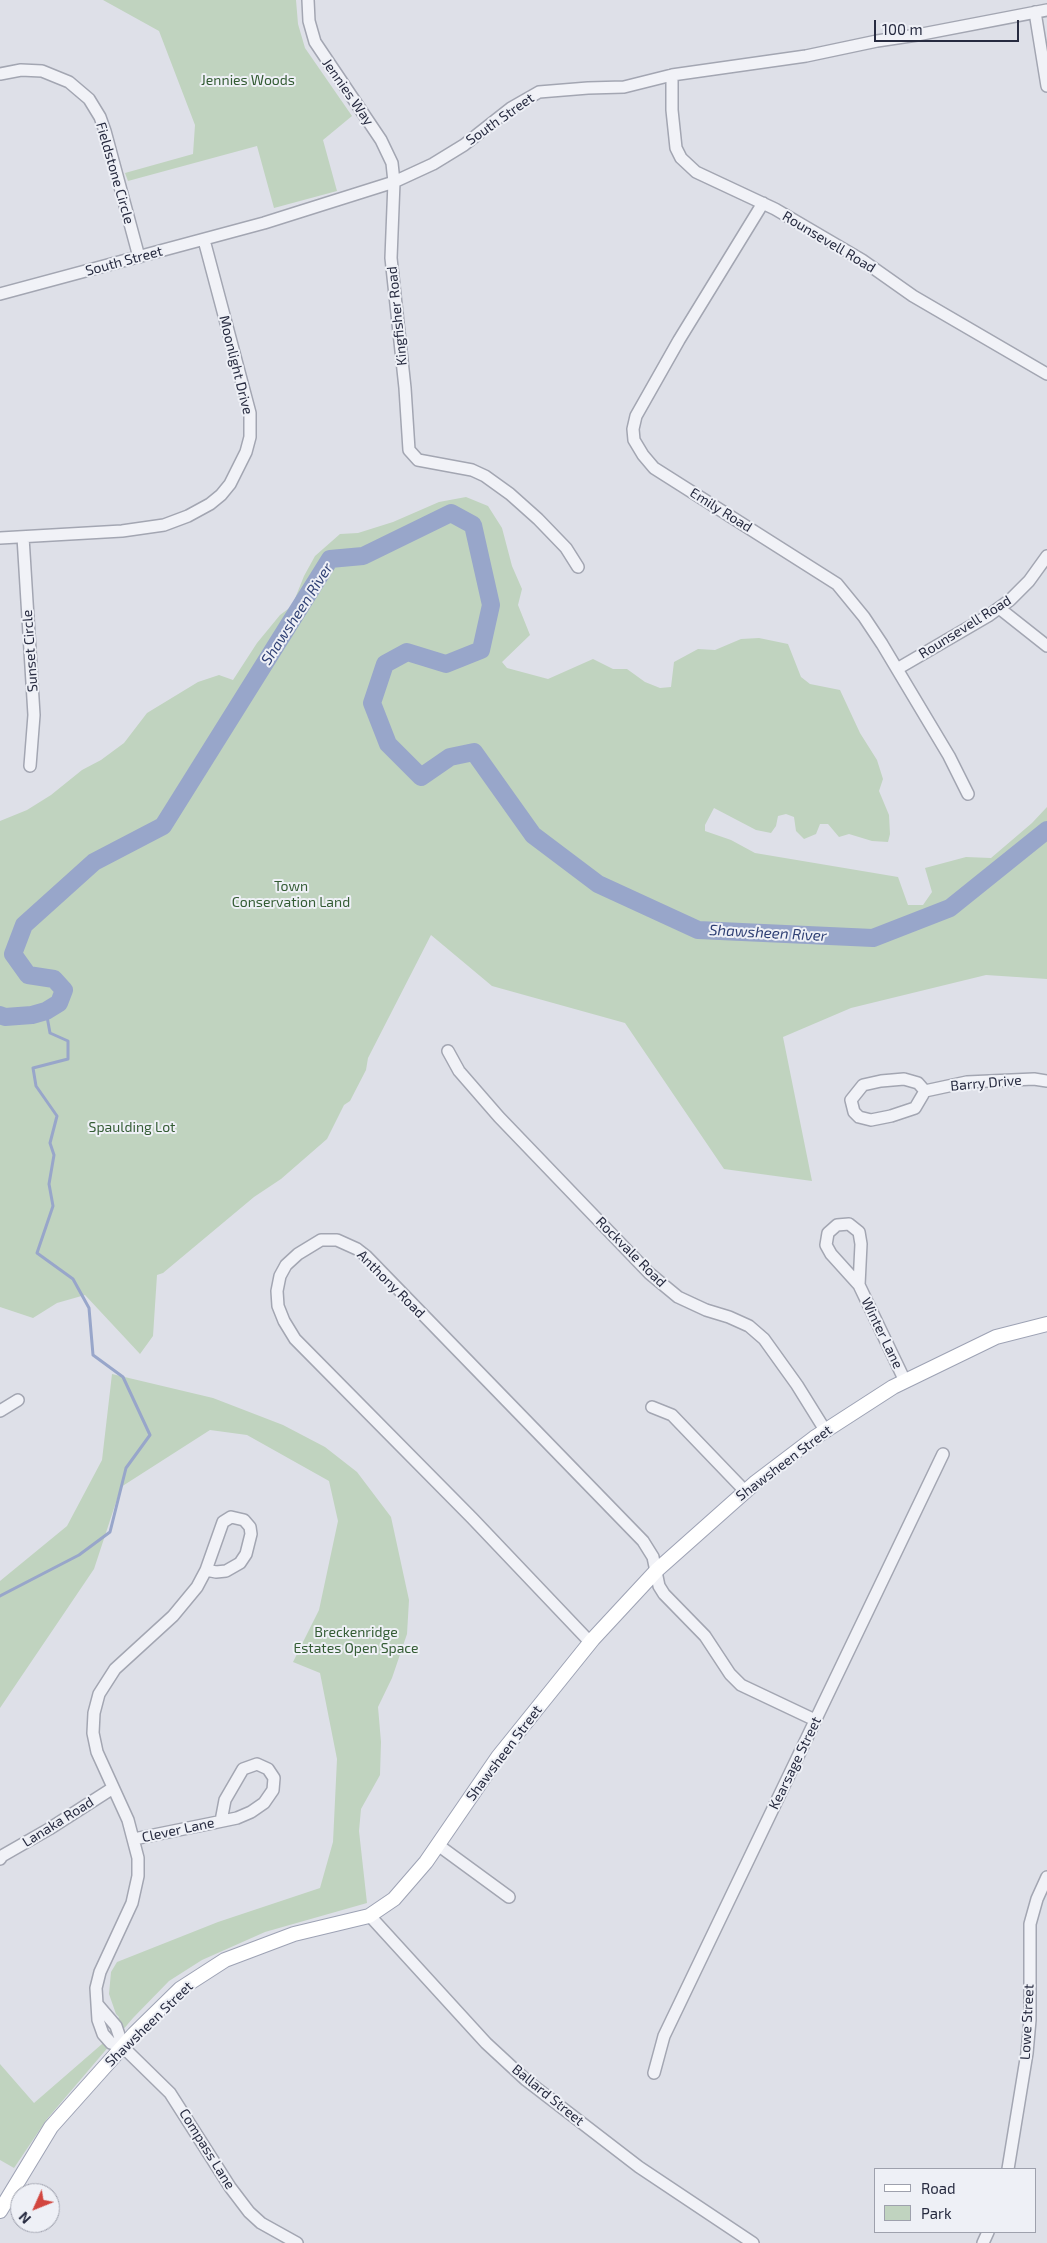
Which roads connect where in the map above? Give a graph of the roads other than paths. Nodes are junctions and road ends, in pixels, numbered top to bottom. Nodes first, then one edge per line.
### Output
1 (308, 0) edge
2 (1047, 10) edge
3 (1035, 12) junction
4 (0, 74) edge
5 (672, 75) junction
6 (1047, 86) edge
7 (394, 182) junction
8 (763, 203) junction
9 (204, 240) junction
10 (139, 257) junction
11 (0, 294) edge
12 (1047, 374) edge
13 (23, 537) junction
14 (0, 538) edge
15 (1047, 556) edge
16 (578, 567) dead end
17 (999, 608) junction
18 (1047, 646) edge
19 (897, 669) junction
20 (30, 766) dead end
21 (968, 794) dead end
22 (448, 1052) dead end
23 (1047, 1080) edge
24 (925, 1091) junction
25 (859, 1285) junction
26 (1047, 1324) edge
27 (905, 1381) junction
28 (18, 1400) dead end
29 (652, 1407) dead end
30 (0, 1411) edge
31 (826, 1430) junction
32 (943, 1454) dead end
33 (745, 1491) junction
34 (206, 1570) junction
35 (658, 1570) junction
36 (590, 1642) junction
37 (815, 1720) junction
38 (113, 1788) junction
39 (221, 1821) junction
40 (134, 1839) junction
41 (438, 1845) junction
42 (1, 1857) edge
43 (1047, 1877) edge
44 (509, 1897) dead end
45 (370, 1916) junction
46 (123, 2047) junction
47 (654, 2073) dead end
48 (1008, 2168) edge
49 (0, 2210) edge
50 (297, 2243) edge
51 (753, 2243) edge

1 - 7 street, Jennies Way
2 - 3 street, South Street
3 - 5 street, South Street
3 - 6 street
4 - 10 street, Fieldstone Circle
5 - 7 street, South Street
5 - 8 street, Rounsevell Road
7 - 9 street, South Street
7 - 16 street, Kingfisher Road
8 - 12 street, Rounsevell Road
8 - 19 street, Emily Road
9 - 10 street, South Street
9 - 13 street, Moonlight Drive
10 - 11 street, South Street
13 - 14 street, Moonlight Drive
13 - 20 street, Sunset Circle
15 - 17 street, Rounsevell Road
17 - 18 street
17 - 19 street, Rounsevell Road
19 - 21 street, Emily Road
22 - 31 street, Rockvale Road
23 - 24 street, Barry Drive
24 - 24 street
25 - 25 street, Winter Lane
25 - 27 street, Winter Lane
26 - 27 main road, Shawsheen Street
27 - 31 main road, Shawsheen Street
28 - 30 street
29 - 33 street
31 - 33 main road, Shawsheen Street
32 - 37 street, Kearsage Street
33 - 35 main road, Shawsheen Street
34 - 34 street, Compass Lane
34 - 38 street, Compass Lane
35 - 36 main road, Shawsheen Street
35 - 36 street, Anthony Road
35 - 37 street, Anthony Road
36 - 41 main road, Shawsheen Street
37 - 47 street, Kearsage Street
38 - 40 street, Compass Lane
38 - 42 street, Lanaka Road
39 - 39 street, Clever Lane
39 - 40 street, Clever Lane
40 - 46 street, Compass Lane
41 - 44 street
41 - 45 main road, Shawsheen Street
43 - 48 street, Lowe Street
45 - 46 main road, Shawsheen Street
45 - 51 street, Ballard Street
46 - 49 main road, Shawsheen Street
46 - 50 street, Compass Lane

